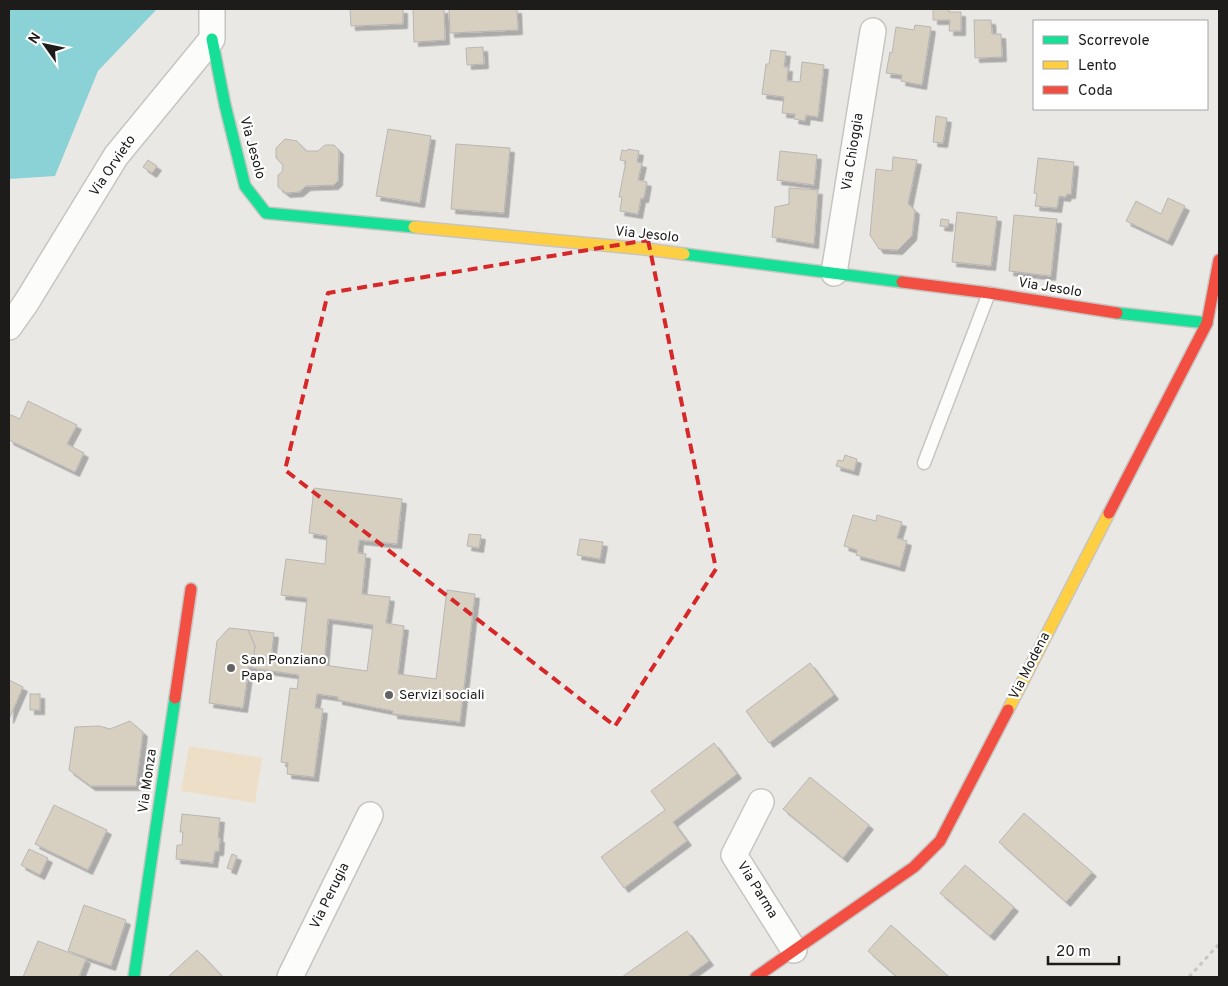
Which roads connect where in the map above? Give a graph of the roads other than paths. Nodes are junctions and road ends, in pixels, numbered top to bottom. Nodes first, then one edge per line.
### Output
1 (212, 9) edge
2 (873, 31) dead end
3 (212, 38) junction
4 (1219, 260) edge
5 (834, 273) junction
6 (1217, 286) edge
7 (989, 293) junction
8 (1207, 323) junction
9 (9, 327) edge
10 (924, 463) dead end
11 (191, 589) dead end
12 (761, 802) dead end
13 (370, 815) dead end
14 (794, 950) junction
15 (134, 977) edge
16 (290, 977) edge
17 (756, 977) edge

1 - 3 street
2 - 5 street, Via Chioggia
3 - 5 street, Via Jesolo
3 - 9 street, Via Orvieto
4 - 6 street, Via Modena
5 - 7 street, Via Jesolo
6 - 8 street, Via Modena
7 - 8 street, Via Jesolo
7 - 10 lane
8 - 14 street, Via Modena
11 - 15 street, Via Monza
12 - 14 street, Via Parma
13 - 16 street, Via Perugia
14 - 17 street, Via Modena

